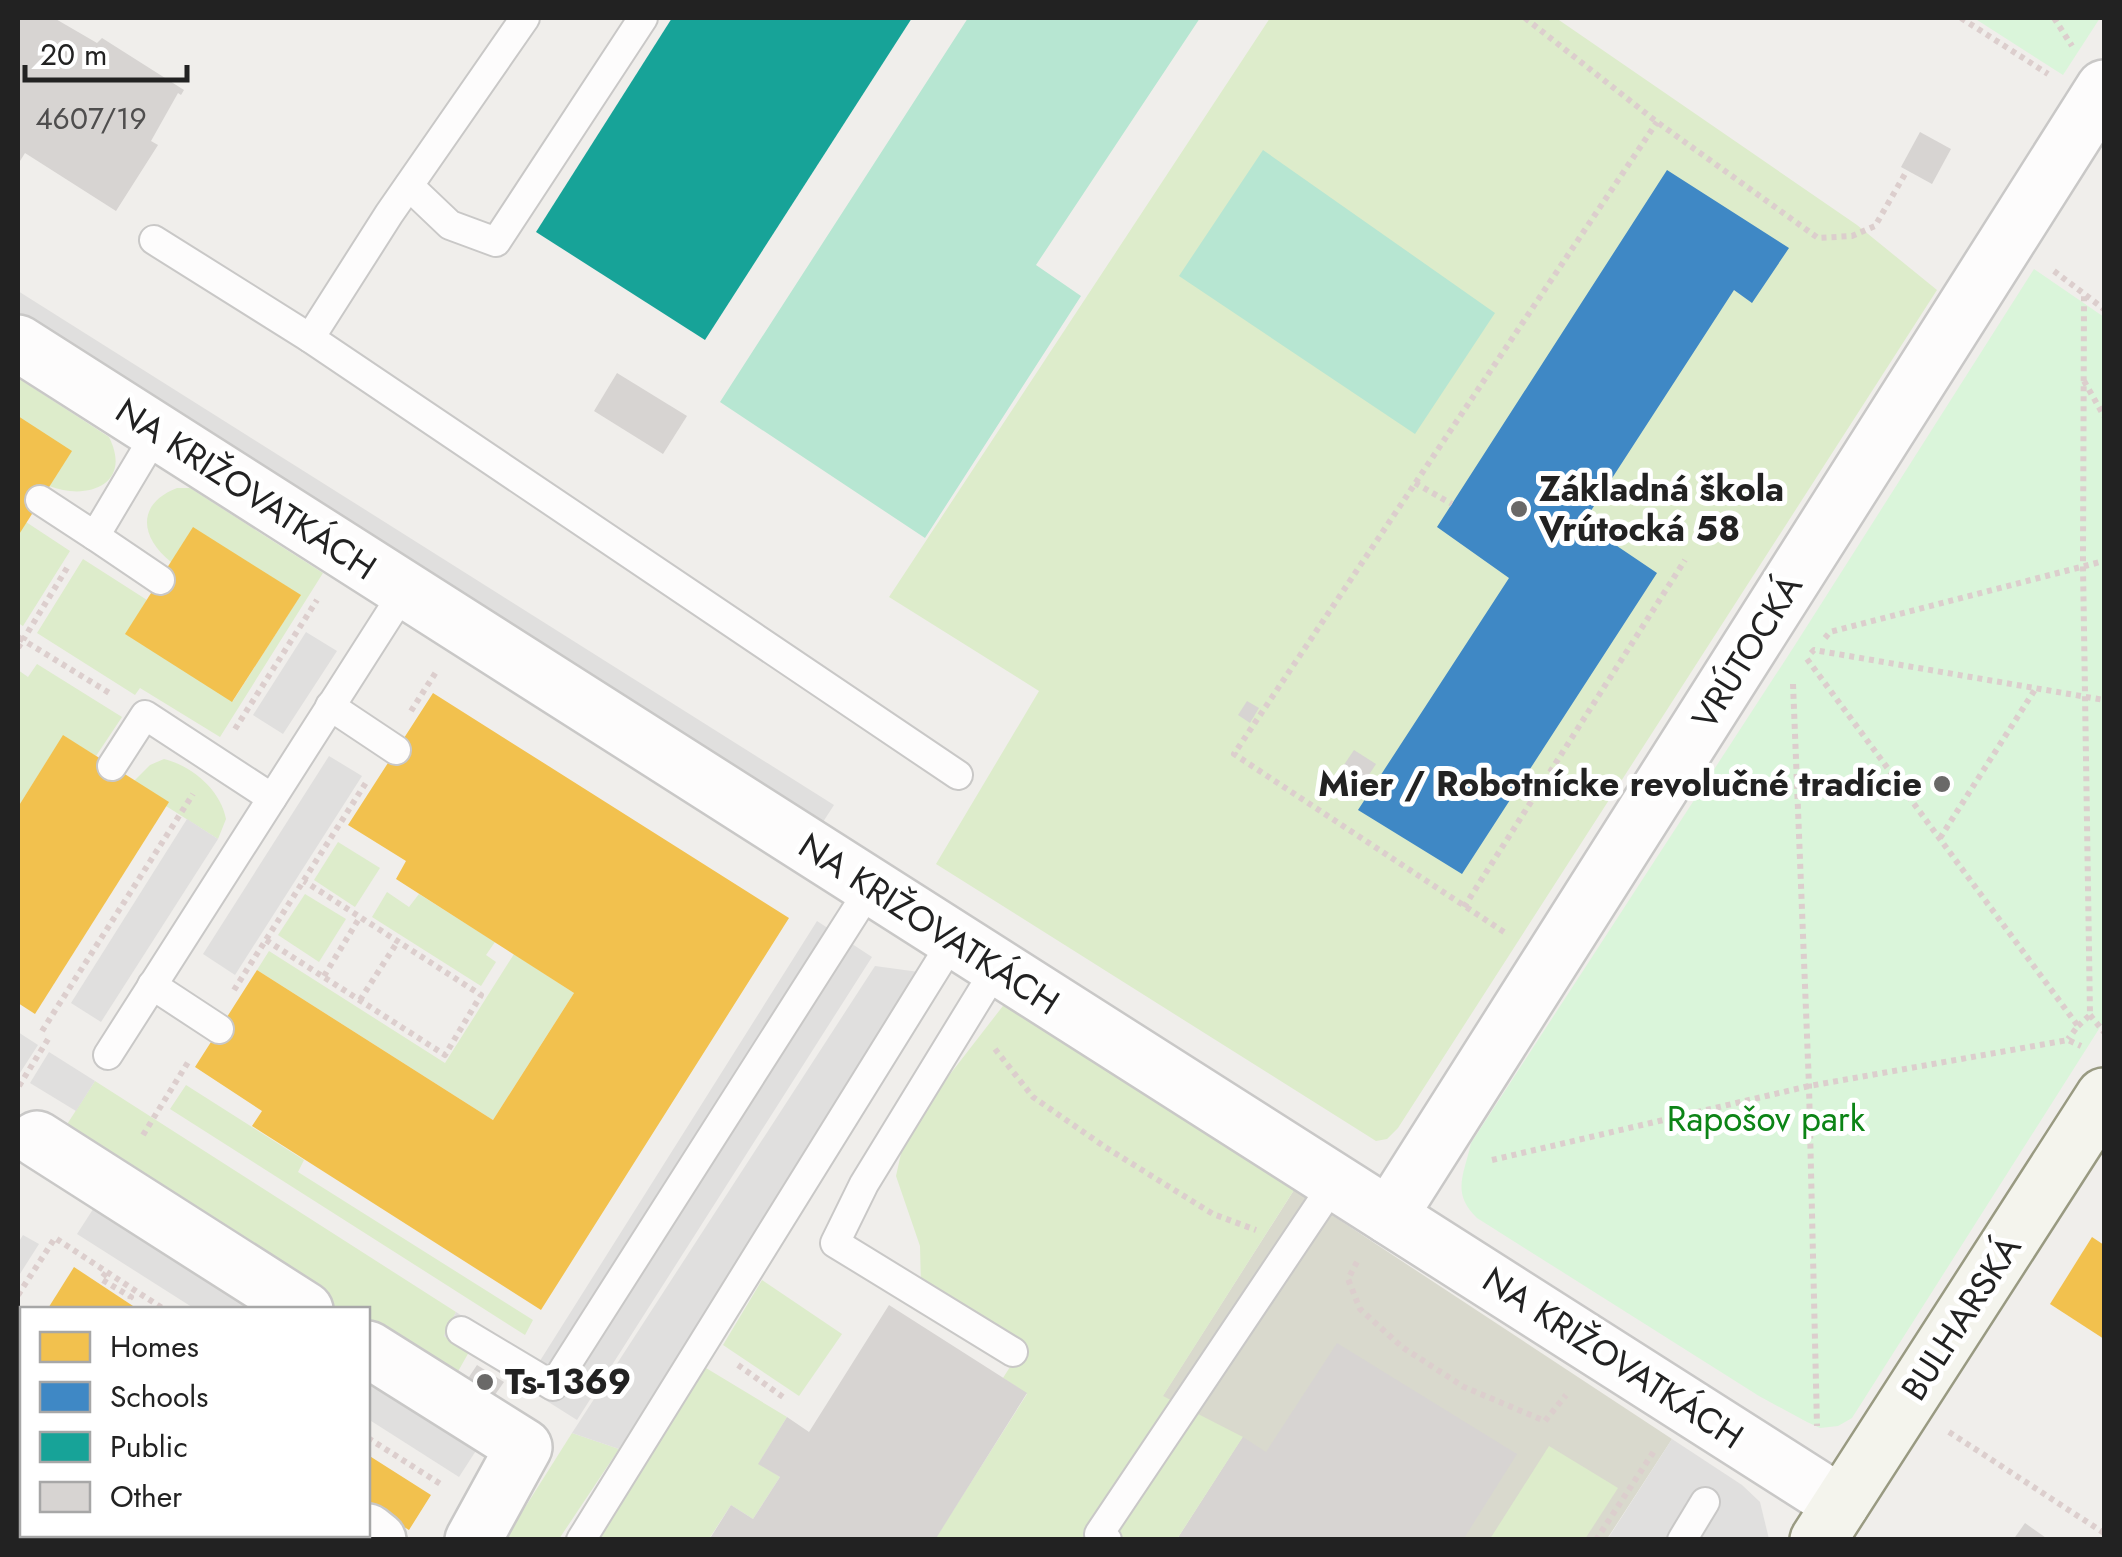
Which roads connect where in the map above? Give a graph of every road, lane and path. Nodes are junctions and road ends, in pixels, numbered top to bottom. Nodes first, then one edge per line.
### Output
1 (525, 18) edge
2 (642, 18) edge
3 (1525, 18) edge
4 (1961, 18) edge
5 (2079, 83) edge
6 (1657, 122) junction
7 (1905, 174) dead end
8 (409, 186) junction
9 (154, 240) dead end
10 (2084, 295) dead end
11 (310, 338) junction
12 (18, 344) edge
13 (2084, 380) junction
14 (2104, 416) edge
15 (157, 432) junction
16 (1415, 483) junction
17 (40, 500) dead end
18 (1452, 504) dead end
19 (1650, 515) dead end
20 (92, 535) junction
21 (1615, 544) dead end
22 (1685, 560) dead end
23 (2104, 562) edge
24 (2083, 566) junction
25 (160, 580) dead end
26 (323, 590) dead end
27 (405, 590) junction
28 (20, 638) edge
29 (18, 648) edge
30 (1814, 650) junction
31 (1806, 657) junction
32 (1800, 666) dead end
33 (436, 672) dead end
34 (1793, 675) dead end
35 (2036, 688) junction
36 (2086, 696) junction
37 (2104, 700) edge
38 (330, 706) junction
39 (145, 716) junction
40 (393, 748) junction
41 (214, 761) junction
42 (112, 766) dead end
43 (958, 775) dead end
44 (272, 798) junction
45 (1940, 838) junction
46 (304, 881) junction
47 (872, 887) junction
48 (1464, 907) junction
49 (360, 917) junction
50 (1506, 933) dead end
51 (266, 940) junction
52 (398, 941) junction
53 (975, 953) junction
54 (324, 976) junction
55 (152, 985) junction
56 (360, 1000) junction
57 (2090, 1015) junction
58 (963, 1023) junction
59 (216, 1026) junction
60 (2078, 1026) junction
61 (2104, 1032) edge
62 (108, 1055) dead end
63 (1809, 1086) junction
64 (2104, 1096) edge
65 (27, 1128) edge
66 (143, 1135) dead end
67 (2088, 1157) edge
68 (1487, 1161) dead end
69 (1334, 1182) junction
70 (1375, 1236) junction
71 (1293, 1245) junction
72 (106, 1272) junction
73 (18, 1295) edge
74 (127, 1302) dead end
75 (160, 1307) edge
76 (300, 1307) edge
77 (460, 1332) dead end
78 (704, 1342) junction
79 (370, 1350) edge
80 (1014, 1352) dead end
81 (1568, 1392) dead end
82 (783, 1396) dead end
83 (1906, 1404) junction
84 (1818, 1432) dead end
85 (370, 1440) edge
86 (1705, 1502) dead end
87 (1829, 1522) edge
88 (482, 1526) edge
89 (2104, 1533) edge
90 (581, 1540) edge
91 (1107, 1540) edge
92 (1682, 1540) edge

1 - 8 lane
2 - 8 lane
3 - 6 path
4 - 5 path
5 - 70 street, VRÚTOCKÁ
6 - 7 path
6 - 16 path
8 - 11 lane
9 - 11 lane
10 - 13 path
11 - 43 lane
12 - 15 street, NA KRIŽOVATKÁCH
13 - 14 path
13 - 24 path
15 - 20 lane
15 - 27 street, NA KRIŽOVATKÁCH
16 - 18 path
16 - 48 path
17 - 20 lane
19 - 21 path
20 - 25 lane
20 - 28 path
22 - 48 path
23 - 24 path
24 - 30 path
24 - 36 path
26 - 41 path
27 - 38 lane
27 - 47 street, NA KRIŽOVATKÁCH
28 - 29 path
28 - 39 path
30 - 31 path
30 - 35 path
31 - 32 path
31 - 45 path
33 - 40 path
34 - 63 path
35 - 36 path
35 - 45 path
36 - 37 path
36 - 57 path
38 - 40 lane
38 - 44 lane
39 - 41 lane
39 - 42 lane
40 - 46 path
41 - 44 lane
41 - 65 path
44 - 55 lane
45 - 60 path
46 - 49 path
46 - 51 path
47 - 53 street, NA KRIŽOVATKÁCH
47 - 77 lane
48 - 50 path
49 - 52 path
49 - 54 path
51 - 54 path
51 - 59 path
52 - 56 path
52 - 56 path
53 - 58 lane
53 - 69 street, NA KRIŽOVATKÁCH
53 - 78 lane
54 - 56 path
55 - 59 lane
55 - 62 lane
57 - 60 path
57 - 61 path
58 - 71 path
58 - 80 lane
59 - 66 path
60 - 63 path
63 - 68 path
63 - 84 path
64 - 67 street, BULHARSKÁ
65 - 76 street
67 - 83 street, BULHARSKÁ
69 - 70 street, NA KRIŽOVATKÁCH
69 - 71 lane
70 - 81 path
70 - 87 street, NA KRIŽOVATKÁCH
71 - 91 lane
72 - 73 path
72 - 74 path
72 - 75 path
78 - 82 path
78 - 90 lane
79 - 88 street
83 - 87 street, BULHARSKÁ
83 - 89 path
85 - 88 path
86 - 92 lane

